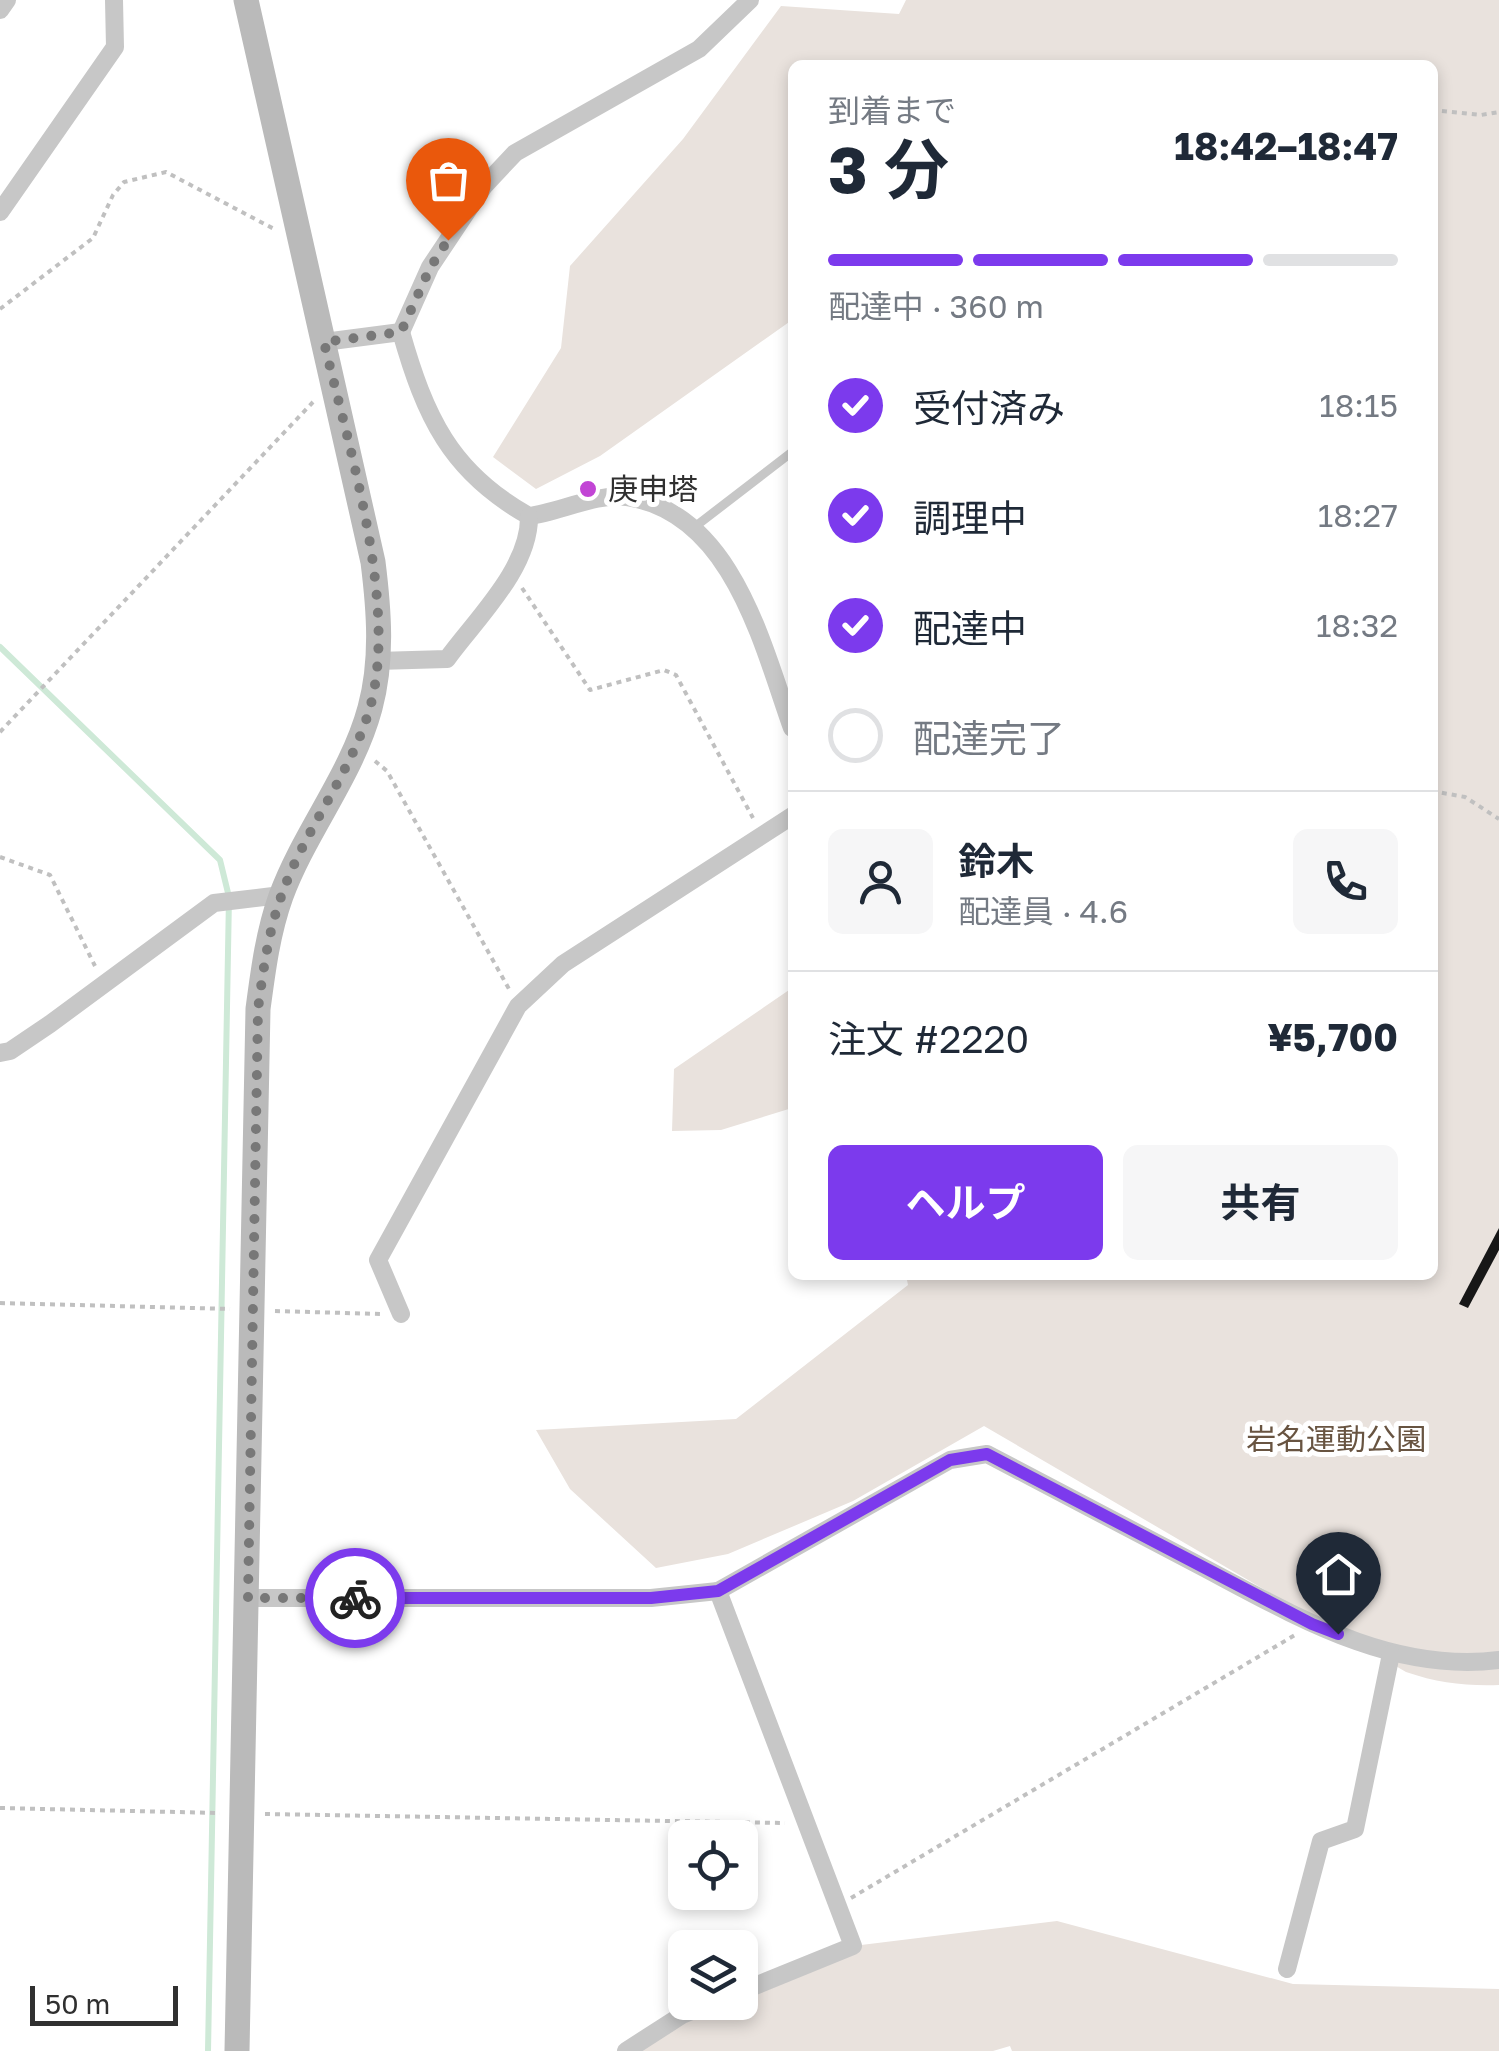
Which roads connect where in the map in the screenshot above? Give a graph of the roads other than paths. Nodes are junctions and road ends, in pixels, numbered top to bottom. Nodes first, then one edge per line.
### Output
1 (7, 0) edge
2 (114, 0) edge
3 (246, 0) edge
4 (750, 0) edge
5 (0, 10) edge
6 (0, 212) edge
7 (401, 332) junction
8 (324, 342) junction
9 (788, 455) edge
10 (529, 516) junction
11 (692, 528) junction
12 (377, 661) junction
13 (788, 717) edge
14 (788, 819) edge
15 (281, 895) junction
16 (0, 1053) edge
17 (401, 1314) road end
18 (718, 1591) junction
19 (248, 1598) junction
20 (1390, 1654) junction
21 (1499, 1660) edge
22 (1287, 1969) dead end
23 (758, 1985) edge
24 (674, 2020) edge
25 (237, 2051) edge
26 (626, 2051) edge

1 - 5 street
2 - 6 street
3 - 8 street
4 - 7 street
7 - 8 street
7 - 10 street
8 - 12 street
9 - 11 lane
10 - 11 street
10 - 12 street
11 - 13 street
12 - 15 street
14 - 17 street
15 - 16 street
15 - 19 street
18 - 19 street
18 - 20 street
18 - 23 street
19 - 25 street
20 - 21 street
20 - 22 street
24 - 26 street

